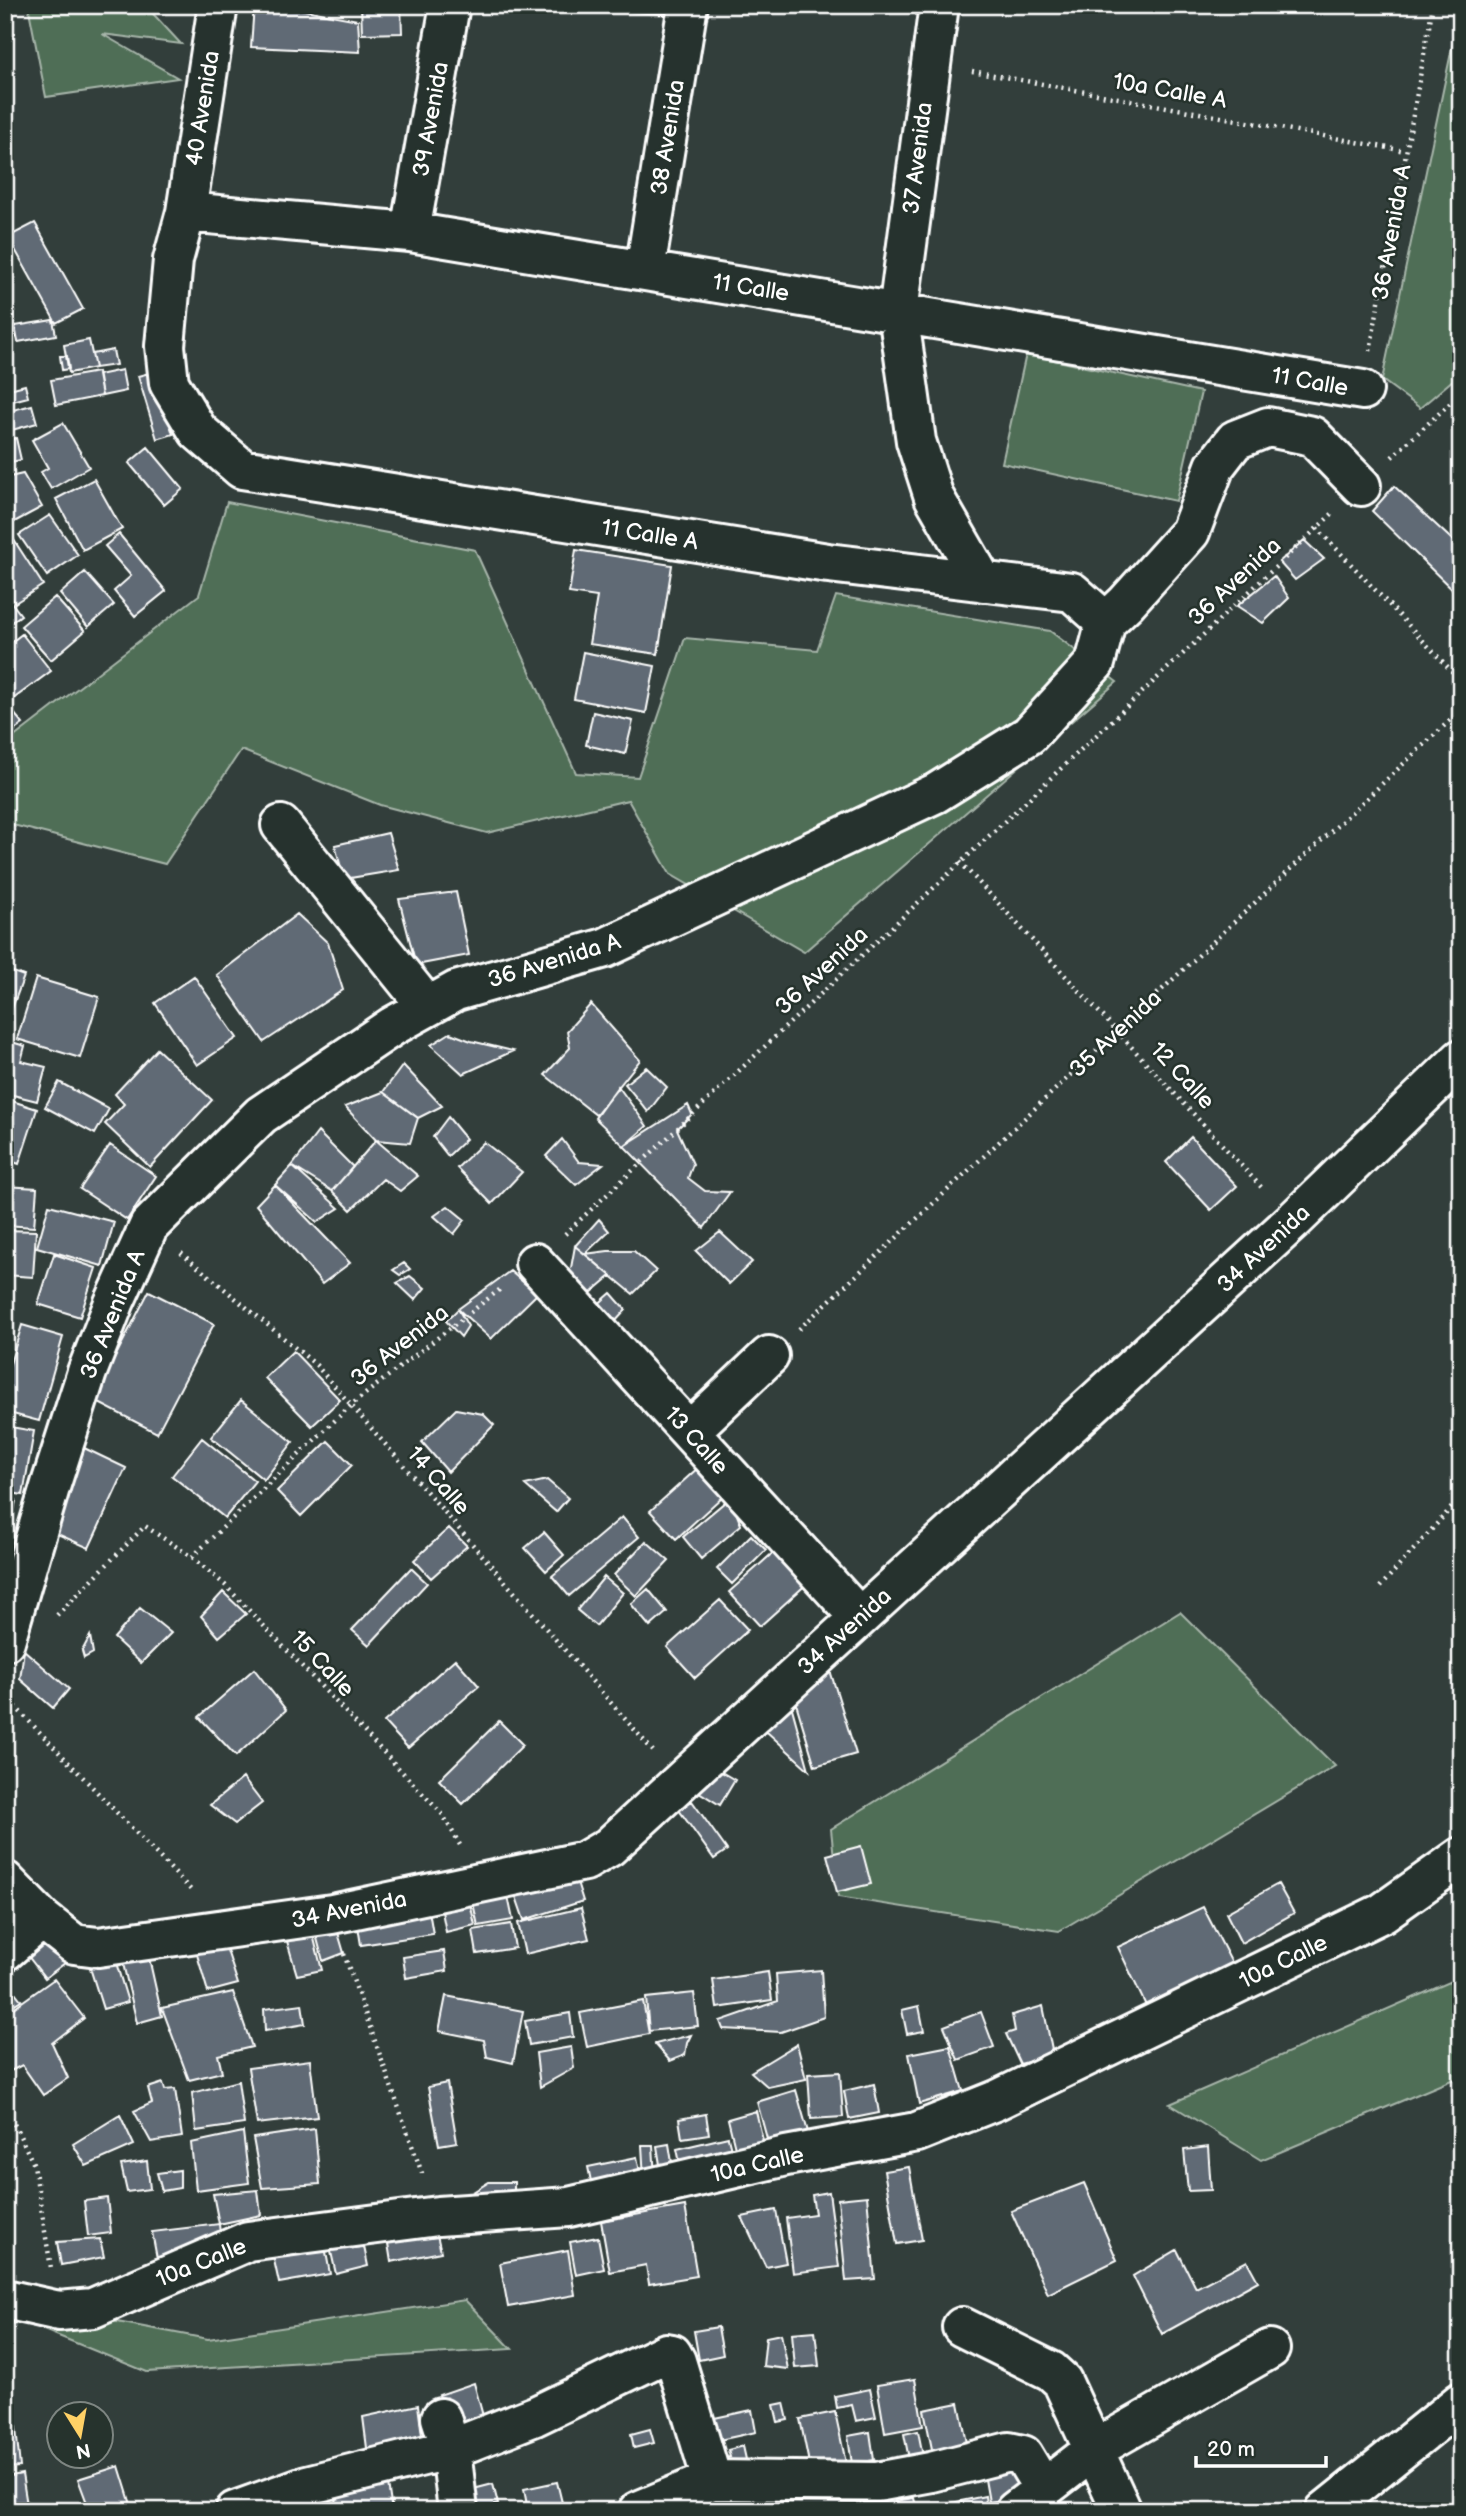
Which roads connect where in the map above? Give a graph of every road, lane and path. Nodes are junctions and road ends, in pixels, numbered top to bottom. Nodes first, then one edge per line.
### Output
1 (218, 5) edge
2 (450, 5) edge
3 (688, 5) edge
4 (939, 5) edge
5 (1433, 5) edge
6 (929, 64) junction
7 (1405, 152) junction
8 (186, 212) junction
9 (410, 232) junction
10 (645, 270) junction
11 (898, 312) junction
12 (1363, 390) joint
13 (1461, 393) edge
14 (1361, 486) junction
15 (1317, 528) junction
16 (983, 582) junction
17 (1106, 622) junction
18 (1461, 681) edge
19 (1461, 710) edge
20 (281, 825) dead end
21 (960, 862) junction
22 (427, 1006) junction
23 (1117, 1031) junction
24 (1461, 1059) edge
25 (1293, 1221) junction
26 (149, 1226) junction
27 (535, 1263) junction
28 (769, 1356) joint
29 (351, 1405) junction
30 (690, 1431) junction
31 (1461, 1497) edge
32 (192, 1557) junction
33 (1380, 1587) dead end
34 (859, 1617) junction
35 (47, 1623) dead end
36 (5, 1641) edge
37 (5, 1696) edge
38 (679, 1781) junction
39 (458, 1842) dead end
40 (1461, 1857) edge
41 (5, 1881) edge
42 (332, 1913) junction
43 (42, 1919) junction
44 (228, 1929) junction
45 (5, 1951) edge
46 (5, 2105) edge
47 (438, 2216) junction
48 (5, 2299) edge
49 (59, 2311) junction
50 (962, 2327) dead end
51 (1270, 2349) dead end
52 (1461, 2402) edge
53 (446, 2433) junction
54 (1095, 2449) junction
55 (712, 2480) junction
56 (1029, 2500) edge
57 (235, 2511) edge
58 (458, 2511) edge
59 (638, 2511) edge
60 (1122, 2511) edge
61 (1325, 2511) edge

1 - 8 street, 40 Avenida
2 - 9 street, 39 Avenida
3 - 10 street, 38 Avenida
4 - 6 street, 37 Avenida
5 - 7 path, 36 Avenida A
6 - 7 path, 10a Calle A
6 - 11 street, 37 Avenida
7 - 12 path, 36 Avenida A
8 - 9 street, 11 Calle
8 - 16 street, 11 Calle A
9 - 10 street, 11 Calle
10 - 11 street, 11 Calle
11 - 12 street, 11 Calle
11 - 16 street, 37 Avenida
13 - 14 path, 36 Avenida
14 - 15 path, 36 Avenida
14 - 17 street
15 - 18 path
15 - 21 path, 36 Avenida
16 - 17 street, 11 Calle A
17 - 22 street, 36 Avenida A
19 - 23 path, 35 Avenida
20 - 22 street
21 - 23 path, 12 Calle
21 - 27 path, 36 Avenida
22 - 26 street, 36 Avenida A
23 - 25 path, 12 Calle
23 - 28 path, 35 Avenida
24 - 25 street, 34 Avenida
25 - 34 street, 34 Avenida
26 - 29 path, 14 Calle
26 - 36 street, 36 Avenida A
27 - 29 path, 36 Avenida
27 - 30 street, 13 Calle
28 - 30 street
29 - 32 path, 36 Avenida
29 - 38 path, 14 Calle
30 - 34 street, 13 Calle
31 - 33 path
32 - 35 path, 15 Calle
32 - 39 path, 15 Calle
34 - 38 street, 34 Avenida
37 - 44 path
38 - 42 street, 34 Avenida
40 - 47 street, 10a Calle
41 - 43 street
42 - 44 street, 34 Avenida
42 - 47 path
43 - 44 street, 34 Avenida
43 - 45 street
46 - 49 path
47 - 49 street, 10a Calle
48 - 49 street, 10a Calle
50 - 54 street
51 - 54 street
52 - 61 street
53 - 55 street
53 - 57 street
53 - 58 street
54 - 56 street
54 - 60 street
55 - 56 street
55 - 59 street

